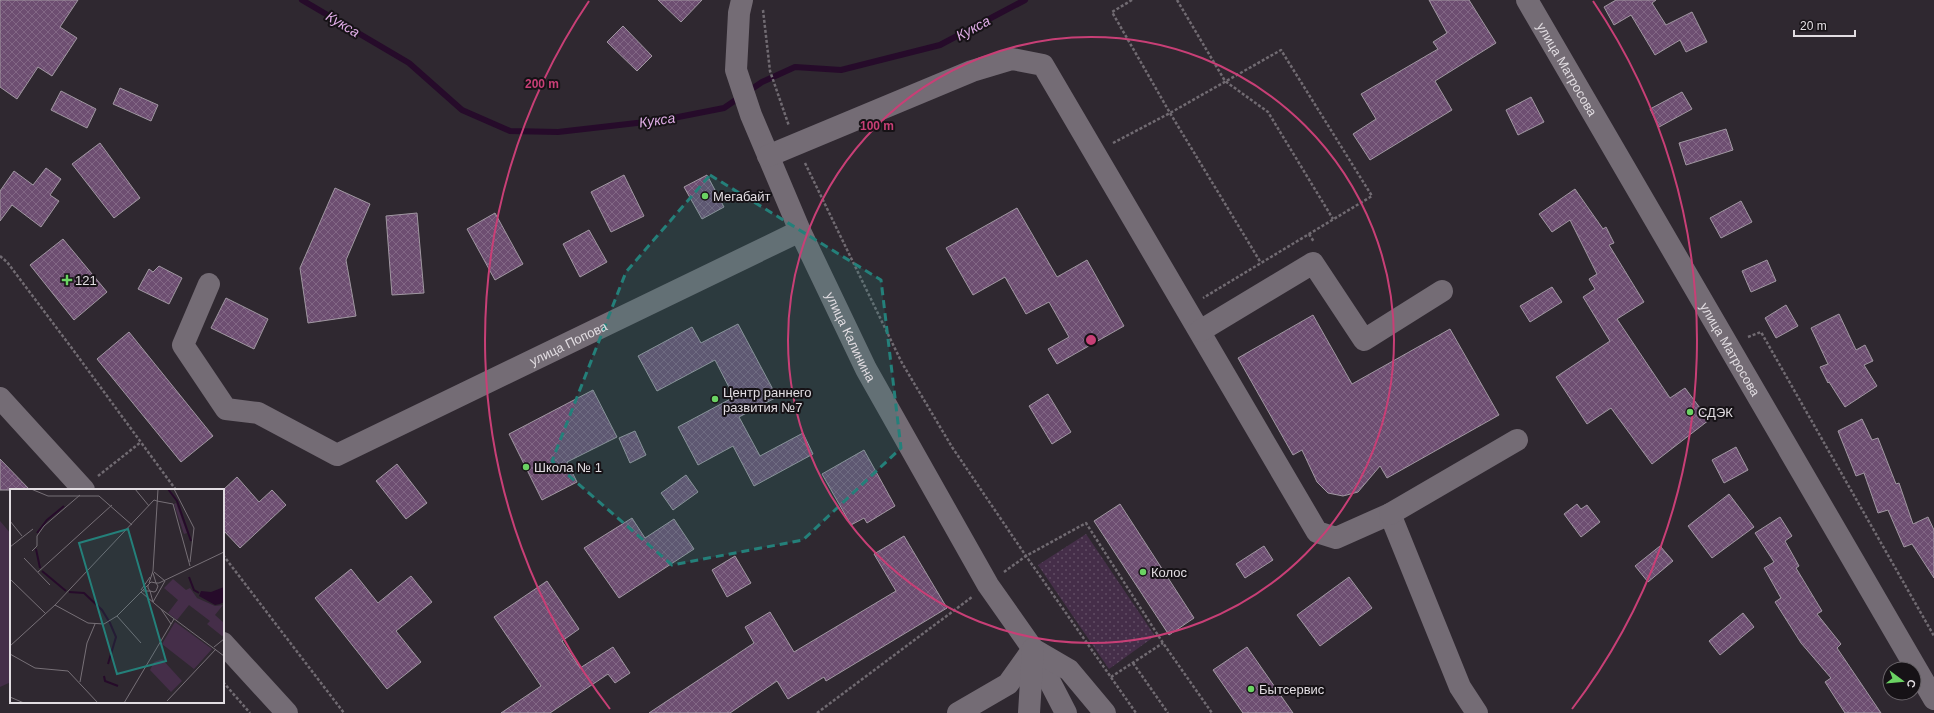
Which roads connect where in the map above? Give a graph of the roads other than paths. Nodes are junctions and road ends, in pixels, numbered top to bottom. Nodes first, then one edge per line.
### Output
1 (742, 0) edge
2 (1527, 0) edge
3 (768, 156) junction
4 (800, 231) junction
5 (210, 284) dead end
6 (1442, 291) dead end
7 (1200, 331) junction
8 (0, 398) edge
9 (1517, 440) dead end
10 (83, 489) edge
11 (1390, 514) junction
12 (224, 644) edge
13 (1033, 649) junction
14 (1934, 699) edge
15 (287, 713) edge
16 (958, 713) edge
17 (1029, 713) edge
18 (1066, 713) edge
19 (1105, 713) edge
20 (1477, 713) edge

1 - 3 street, улица Калинина
2 - 14 street, улица Матросова
3 - 4 street, улица Калинина
3 - 7 street
4 - 5 street, улица Попова
4 - 13 street, улица Калинина
6 - 7 street
7 - 11 street
8 - 10 street
9 - 11 street
11 - 20 street
12 - 15 street
13 - 16 street
13 - 17 street
13 - 18 street, улица Калинина
13 - 19 street, улица Калинина

